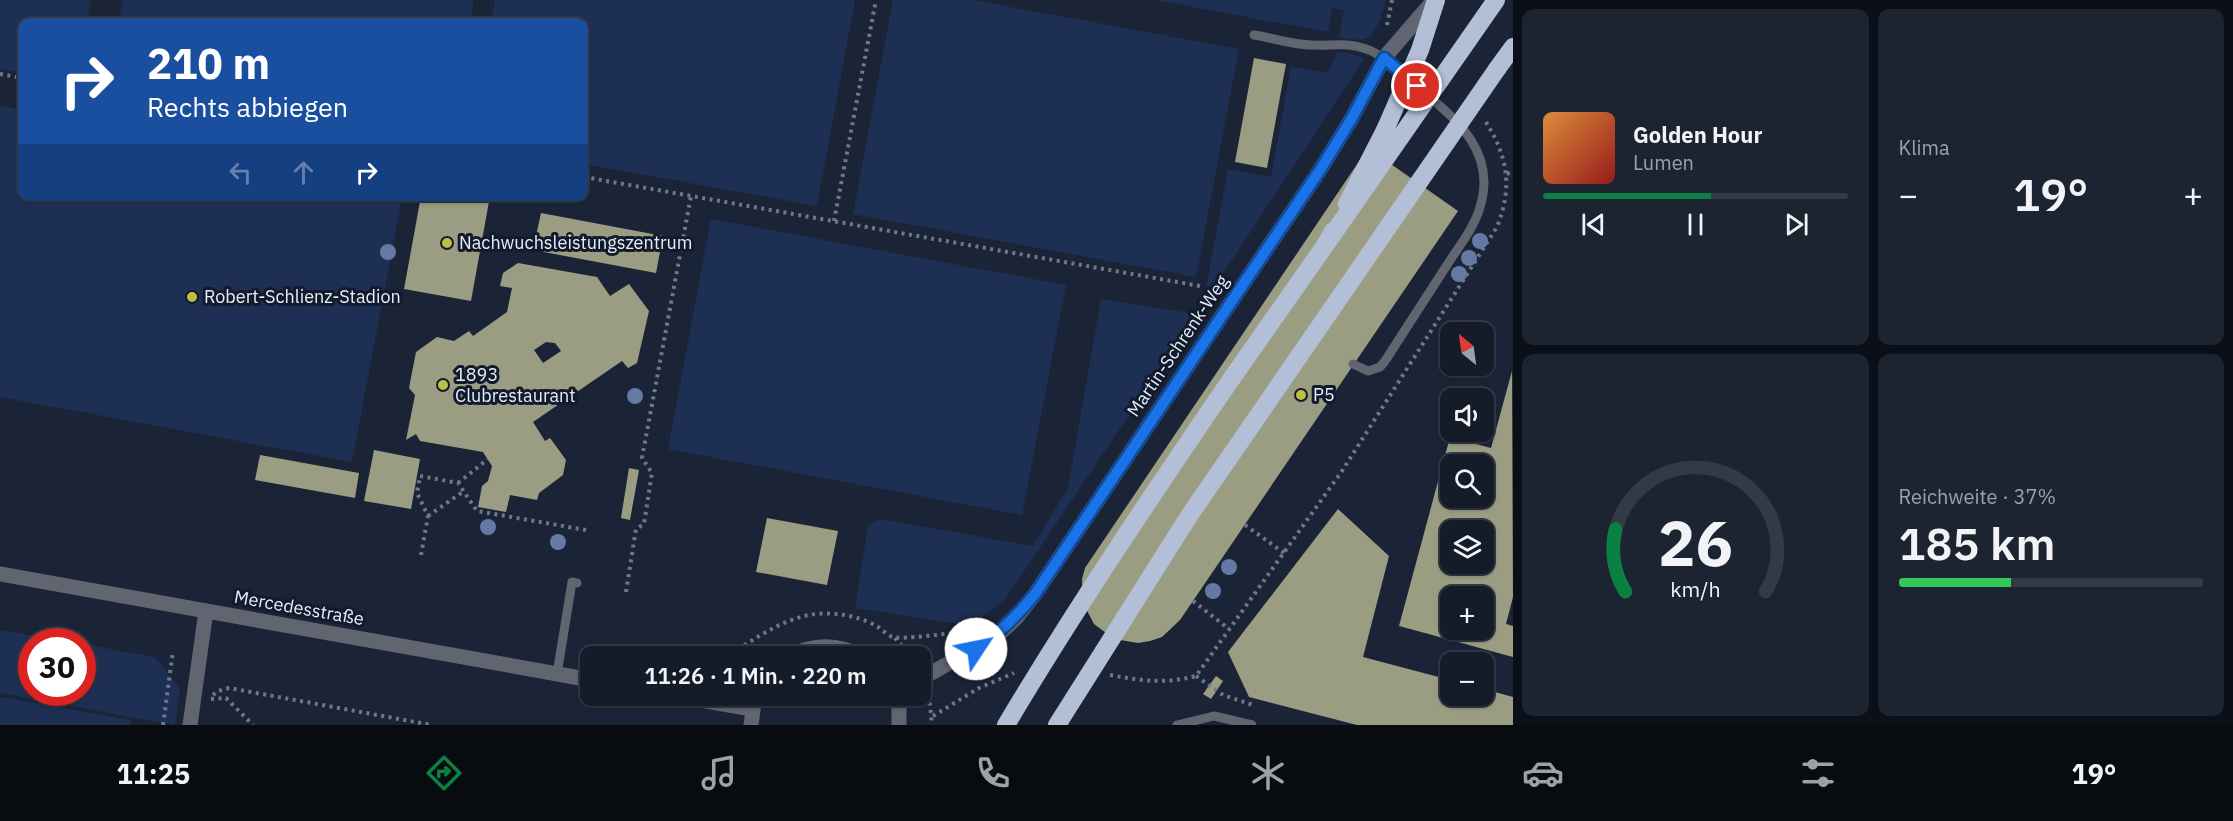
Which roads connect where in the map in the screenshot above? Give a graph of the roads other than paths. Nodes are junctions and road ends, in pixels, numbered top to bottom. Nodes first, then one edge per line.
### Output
1 (1435, 0) edge
2 (1496, 0) edge
3 (1254, 35) dead end
4 (1513, 47) edge
5 (1513, 53) edge
6 (1384, 58) junction
7 (1497, 69) junction
8 (1326, 244) junction
9 (1353, 364) dead end
10 (0, 574) edge
11 (577, 583) dead end
12 (206, 611) junction
13 (931, 673) edge
14 (557, 674) junction
15 (580, 678) edge
16 (753, 706) edge
17 (898, 706) edge
18 (190, 725) edge
19 (751, 725) edge
20 (899, 725) edge
21 (1006, 725) edge
22 (1057, 725) edge
23 (1177, 725) edge
24 (1252, 725) edge

1 - 6 street, Martin-Schrenk-Weg
1 - 8 highway, bridge
2 - 8 highway, bridge
3 - 6 lane
4 - 7 highway
5 - 7 highway
6 - 9 lane
6 - 13 street, Martin-Schrenk-Weg
7 - 22 highway, bridge
8 - 21 highway, bridge
10 - 12 street, Mercedesstraße
11 - 14 lane
12 - 14 street, Mercedesstraße
12 - 18 street
14 - 15 street, Mercedesstraße
16 - 19 street
17 - 20 street
23 - 24 lane

